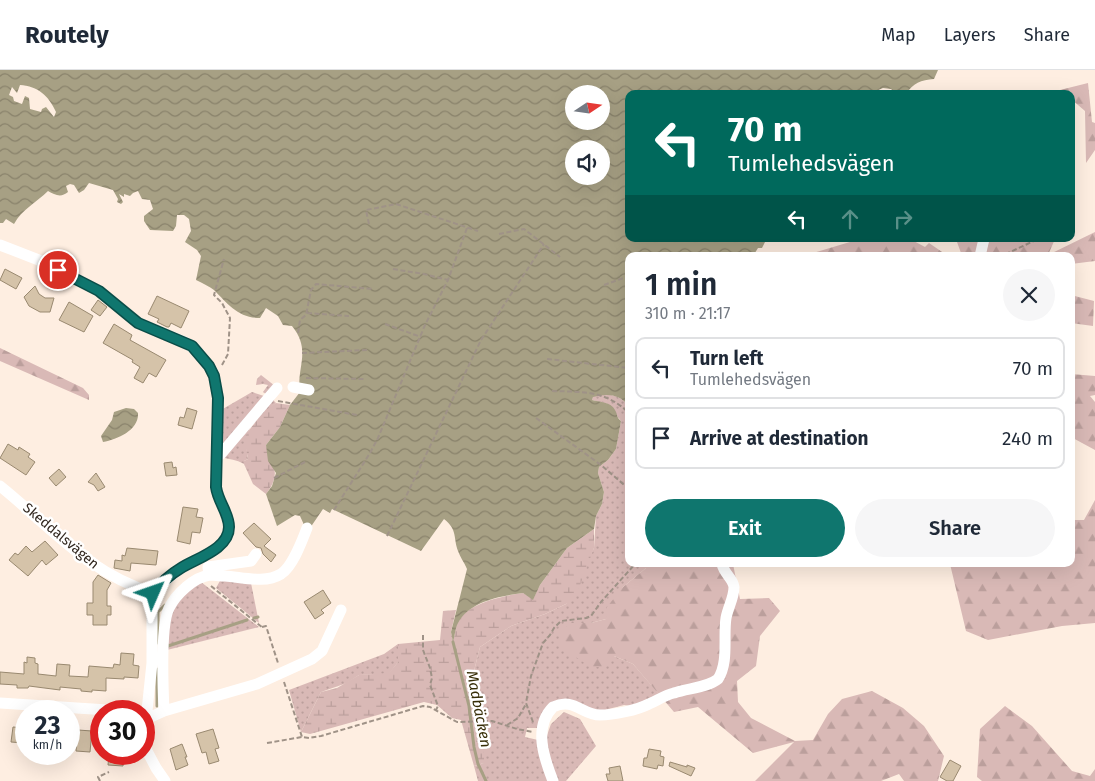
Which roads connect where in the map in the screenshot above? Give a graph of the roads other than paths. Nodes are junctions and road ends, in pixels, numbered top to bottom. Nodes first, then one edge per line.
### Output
1 (0, 246) edge
2 (293, 387) dead end
3 (309, 390) dead end
4 (277, 394) road end
5 (218, 455) junction
6 (0, 486) edge
7 (307, 528) dead end
8 (256, 554) dead end
9 (722, 567) edge
10 (205, 576) junction
11 (153, 593) junction
12 (340, 610) dead end
13 (148, 700) edge
14 (0, 703) edge
15 (90, 709) edge
16 (164, 711) junction
17 (155, 715) edge
18 (154, 765) edge
19 (166, 781) edge
20 (553, 781) edge

1 - 5 street
2 - 3 street
4 - 5 street
5 - 11 street
6 - 11 street, Skeddalsvägen
7 - 10 street
8 - 10 street
9 - 20 street
10 - 16 street
11 - 13 street
12 - 16 street
14 - 15 street
16 - 17 street
18 - 19 street

